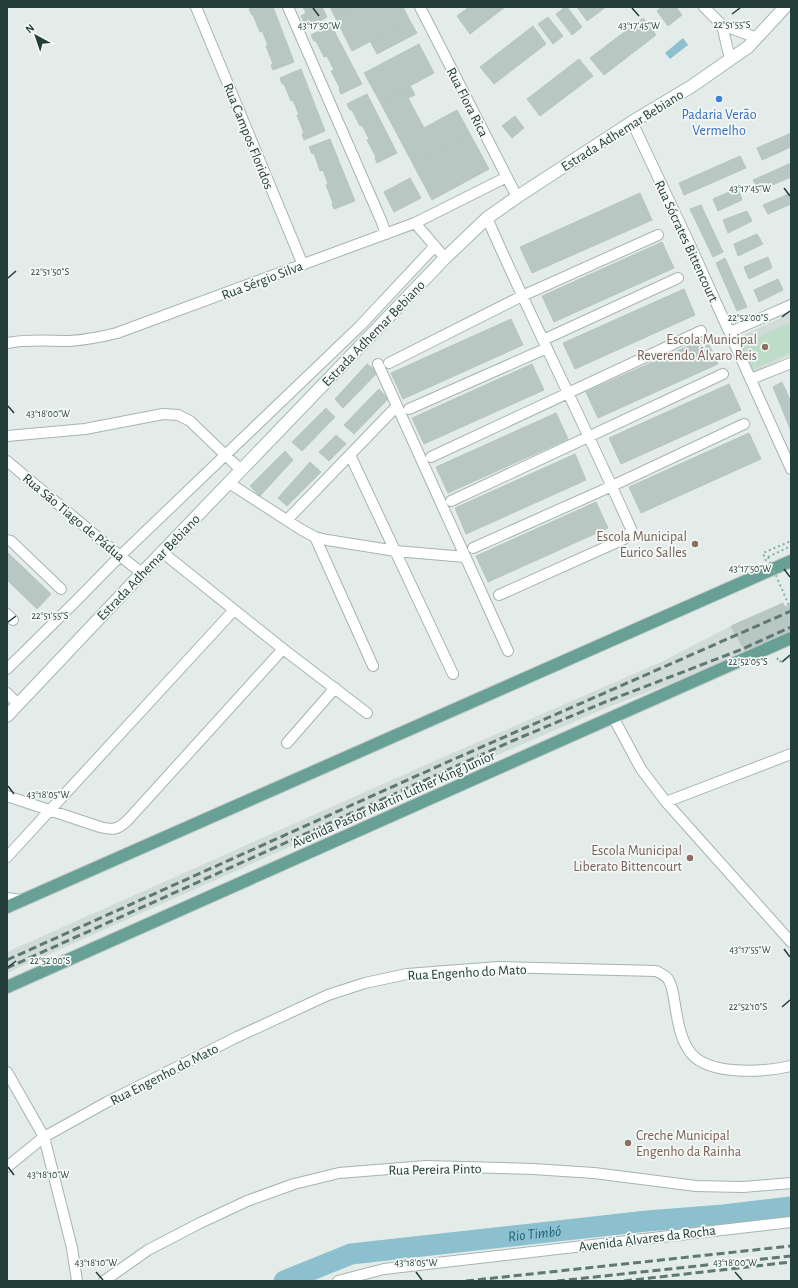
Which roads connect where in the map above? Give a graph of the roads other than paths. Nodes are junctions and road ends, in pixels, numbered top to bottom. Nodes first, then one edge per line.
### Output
1 (196, 7) edge
2 (288, 7) edge
3 (420, 7) edge
4 (704, 7) edge
5 (785, 7) edge
6 (722, 25) junction
7 (757, 38) junction
8 (730, 60) junction
9 (632, 122) junction
10 (507, 177) junction
11 (517, 197) junction
12 (487, 218) junction
13 (415, 223) junction
14 (386, 234) junction
15 (658, 235) dead end
16 (435, 246) junction
17 (445, 258) junction
18 (302, 265) junction
19 (678, 278) dead end
20 (522, 296) junction
21 (791, 305) edge
22 (701, 331) dead end
23 (730, 332) junction
24 (7, 343) edge
25 (545, 344) junction
26 (389, 363) dead end
27 (791, 363) edge
28 (378, 364) dead end
29 (723, 374) dead end
30 (751, 379) junction
31 (568, 393) junction
32 (397, 406) junction
33 (409, 409) dead end
34 (744, 424) dead end
35 (7, 436) edge
36 (588, 436) junction
37 (225, 454) junction
38 (350, 455) junction
39 (431, 457) dead end
40 (7, 460) edge
41 (791, 469) edge
42 (241, 470) junction
43 (228, 483) junction
44 (612, 486) junction
45 (451, 501) dead end
46 (287, 520) junction
47 (315, 536) junction
48 (7, 540) edge
49 (473, 548) dead end
50 (396, 551) junction
51 (162, 552) junction
52 (120, 556) junction
53 (465, 557) junction
54 (791, 561) edge
55 (142, 573) junction
56 (61, 589) dead end
57 (499, 595) dead end
58 (234, 610) junction
59 (791, 638) edge
60 (283, 649) junction
61 (508, 651) dead end
62 (373, 666) dead end
63 (7, 669) edge
64 (453, 674) dead end
65 (335, 688) junction
66 (7, 693) edge
67 (18, 704) junction
68 (367, 713) dead end
69 (7, 716) edge
70 (613, 716) junction
71 (287, 743) dead end
72 (791, 754) edge
73 (7, 796) edge
74 (666, 802) junction
75 (50, 810) junction
76 (7, 857) edge
77 (7, 898) edge
78 (22, 900) junction
79 (7, 907) edge
80 (791, 942) edge
81 (7, 987) edge
82 (791, 1066) edge
83 (7, 1072) edge
84 (44, 1137) junction
85 (7, 1167) edge
86 (791, 1183) edge
87 (791, 1222) edge
88 (77, 1281) edge
89 (104, 1281) edge
90 (338, 1281) edge

1 - 18 street, Rua Campos Floridos
2 - 14 street
3 - 10 street, Rua Flora Rica
4 - 6 street
5 - 7 main road, Estrada Adhemar Bebiano
6 - 7 street
6 - 8 street
7 - 8 main road, Estrada Adhemar Bebiano
8 - 9 main road, Estrada Adhemar Bebiano
9 - 11 main road, Estrada Adhemar Bebiano
9 - 23 street, Rua Sócrates Bittencourt
10 - 11 street, Rua Flora Rica
10 - 13 street, Rua Sérgio Silva
11 - 12 main road, Estrada Adhemar Bebiano
12 - 17 main road, Estrada Adhemar Bebiano
12 - 20 street
13 - 14 street, Rua Sérgio Silva
13 - 16 street
14 - 18 street, Rua Sérgio Silva
15 - 20 street
16 - 17 street
16 - 37 street, Estrada Adhemar Bebiano
17 - 42 main road, Estrada Adhemar Bebiano
18 - 24 street, Rua Sérgio Silva
19 - 25 street
20 - 25 street
20 - 26 street
21 - 23 street
22 - 31 street
23 - 30 street, Rua Sócrates Bittencourt
25 - 31 street
25 - 33 street
27 - 30 street
28 - 32 street
29 - 36 street
30 - 41 street, Rua Sócrates Bittencourt
31 - 36 street
31 - 39 street
32 - 38 street
32 - 53 street
34 - 44 street
35 - 37 street
36 - 44 street
36 - 45 street
37 - 42 street
37 - 52 street, Estrada Adhemar Bebiano
38 - 46 street
38 - 50 street
40 - 52 street, Rua São Tiago de Pádua
42 - 43 main road, Estrada Adhemar Bebiano
43 - 46 street
43 - 51 main road, Estrada Adhemar Bebiano
44 - 49 street
44 - 57 street
46 - 47 street
47 - 50 street
47 - 62 street
48 - 56 street
50 - 53 street
50 - 64 street
51 - 55 main road, Estrada Adhemar Bebiano
51 - 58 street
52 - 55 street, Rua São Tiago de Pádua
52 - 63 street, Estrada Adhemar Bebiano
53 - 61 street
54 - 78 main road
55 - 67 main road, Estrada Adhemar Bebiano
58 - 60 street
58 - 75 street
59 - 70 main road, Avenida Pastor Martin Luther King Junior
60 - 65 street
60 - 75 street
65 - 68 street
65 - 71 street
66 - 67 street
67 - 69 main road, Estrada Adhemar Bebiano
70 - 74 street
70 - 81 main road, Avenida Pastor Martin Luther King Junior
72 - 74 street
73 - 75 street
74 - 80 street
75 - 76 street
77 - 78 street
78 - 79 main road
82 - 84 street, Rua Engenho do Mato
83 - 84 street
84 - 85 street, Rua Engenho do Mato
84 - 88 street
86 - 89 street, Rua Pereira Pinto
87 - 90 street, Avenida Álvares da Rocha

